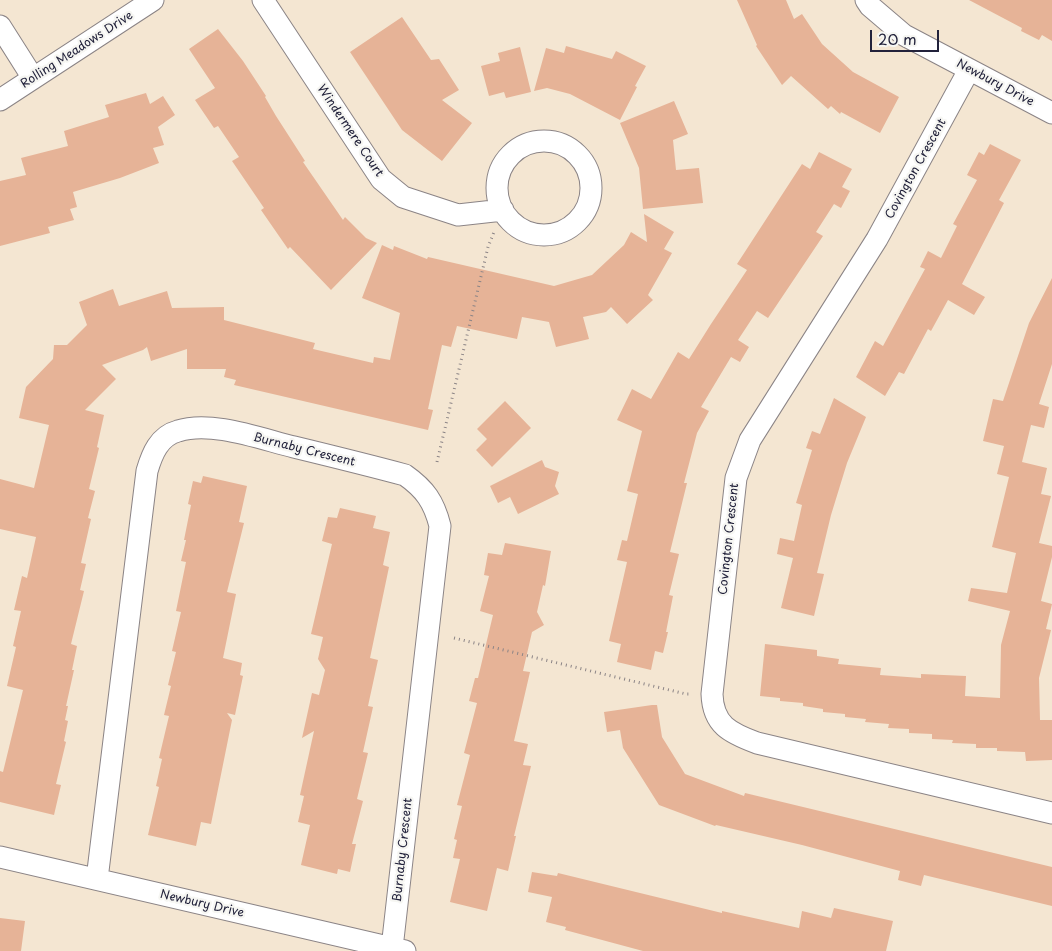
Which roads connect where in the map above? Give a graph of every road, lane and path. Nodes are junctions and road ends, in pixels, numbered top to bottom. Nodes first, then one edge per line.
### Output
1 (153, 0) edge
2 (264, 0) edge
3 (866, 0) edge
4 (0, 26) edge
5 (969, 70) junction
6 (33, 78) junction
7 (0, 100) edge
8 (1052, 113) edge
9 (502, 210) junction
10 (437, 462) dead end
11 (454, 638) dead end
12 (712, 694) junction
13 (1052, 813) edge
14 (0, 857) edge
15 (97, 879) junction
16 (398, 949) edge

1 - 6 street, Rolling Meadows Drive
2 - 9 street, Windermere Court
3 - 5 street, Newbury Drive
4 - 6 street
5 - 8 street, Newbury Drive
5 - 12 street, Covington Crescent
6 - 7 street, Rolling Meadows Drive
9 - 9 street
9 - 10 path
11 - 12 path
12 - 13 street, Covington Crescent
14 - 15 street, Newbury Drive
15 - 16 street, Newbury Drive
15 - 16 street, Burnaby Crescent

